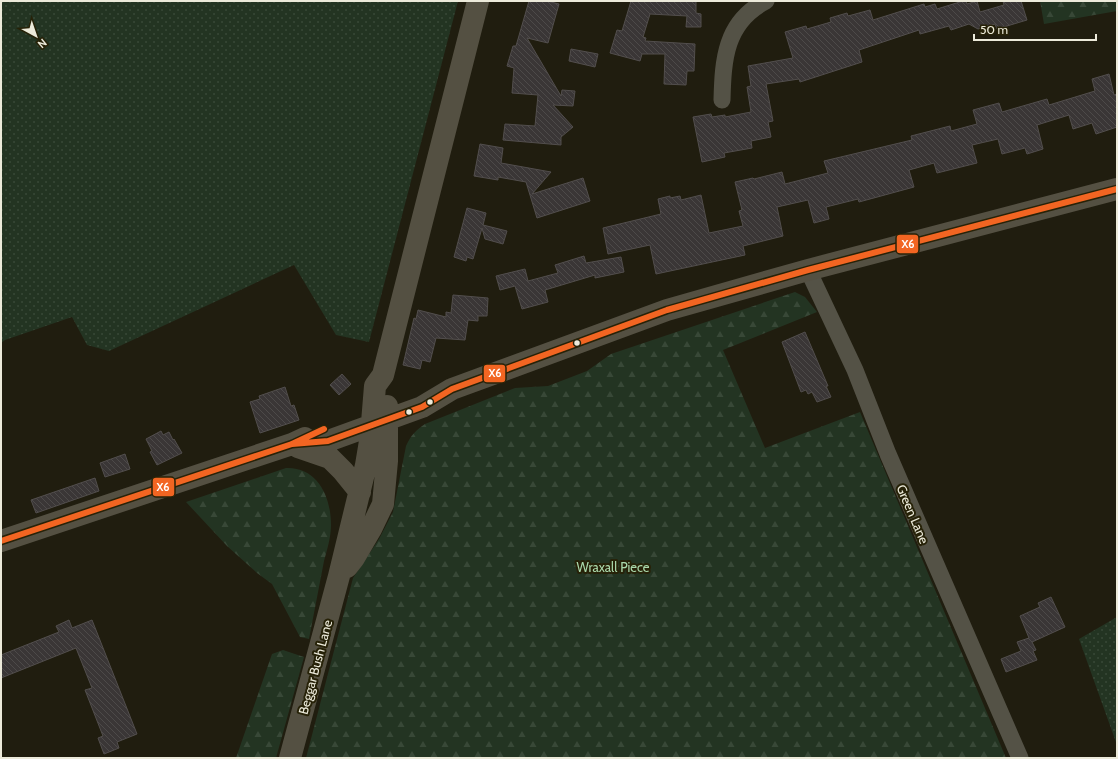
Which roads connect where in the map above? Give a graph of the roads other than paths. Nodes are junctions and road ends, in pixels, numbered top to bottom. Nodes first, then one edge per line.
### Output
1 (478, 1) edge
2 (766, 1) edge
3 (722, 100) dead end
4 (1117, 189) edge
5 (808, 270) junction
6 (380, 415) junction
7 (292, 444) junction
8 (360, 492) junction
9 (1, 541) edge
10 (340, 576) junction
11 (290, 758) edge
12 (1020, 758) edge

1 - 6 main road
2 - 3 street
4 - 5 main road
5 - 6 main road
5 - 12 street, Green Lane
6 - 7 main road
6 - 8 main road, Beggar Bush Lane
6 - 10 main road, Beggar Bush Lane
7 - 8 main road
7 - 9 main road
8 - 10 main road, Beggar Bush Lane
10 - 11 main road, Beggar Bush Lane

